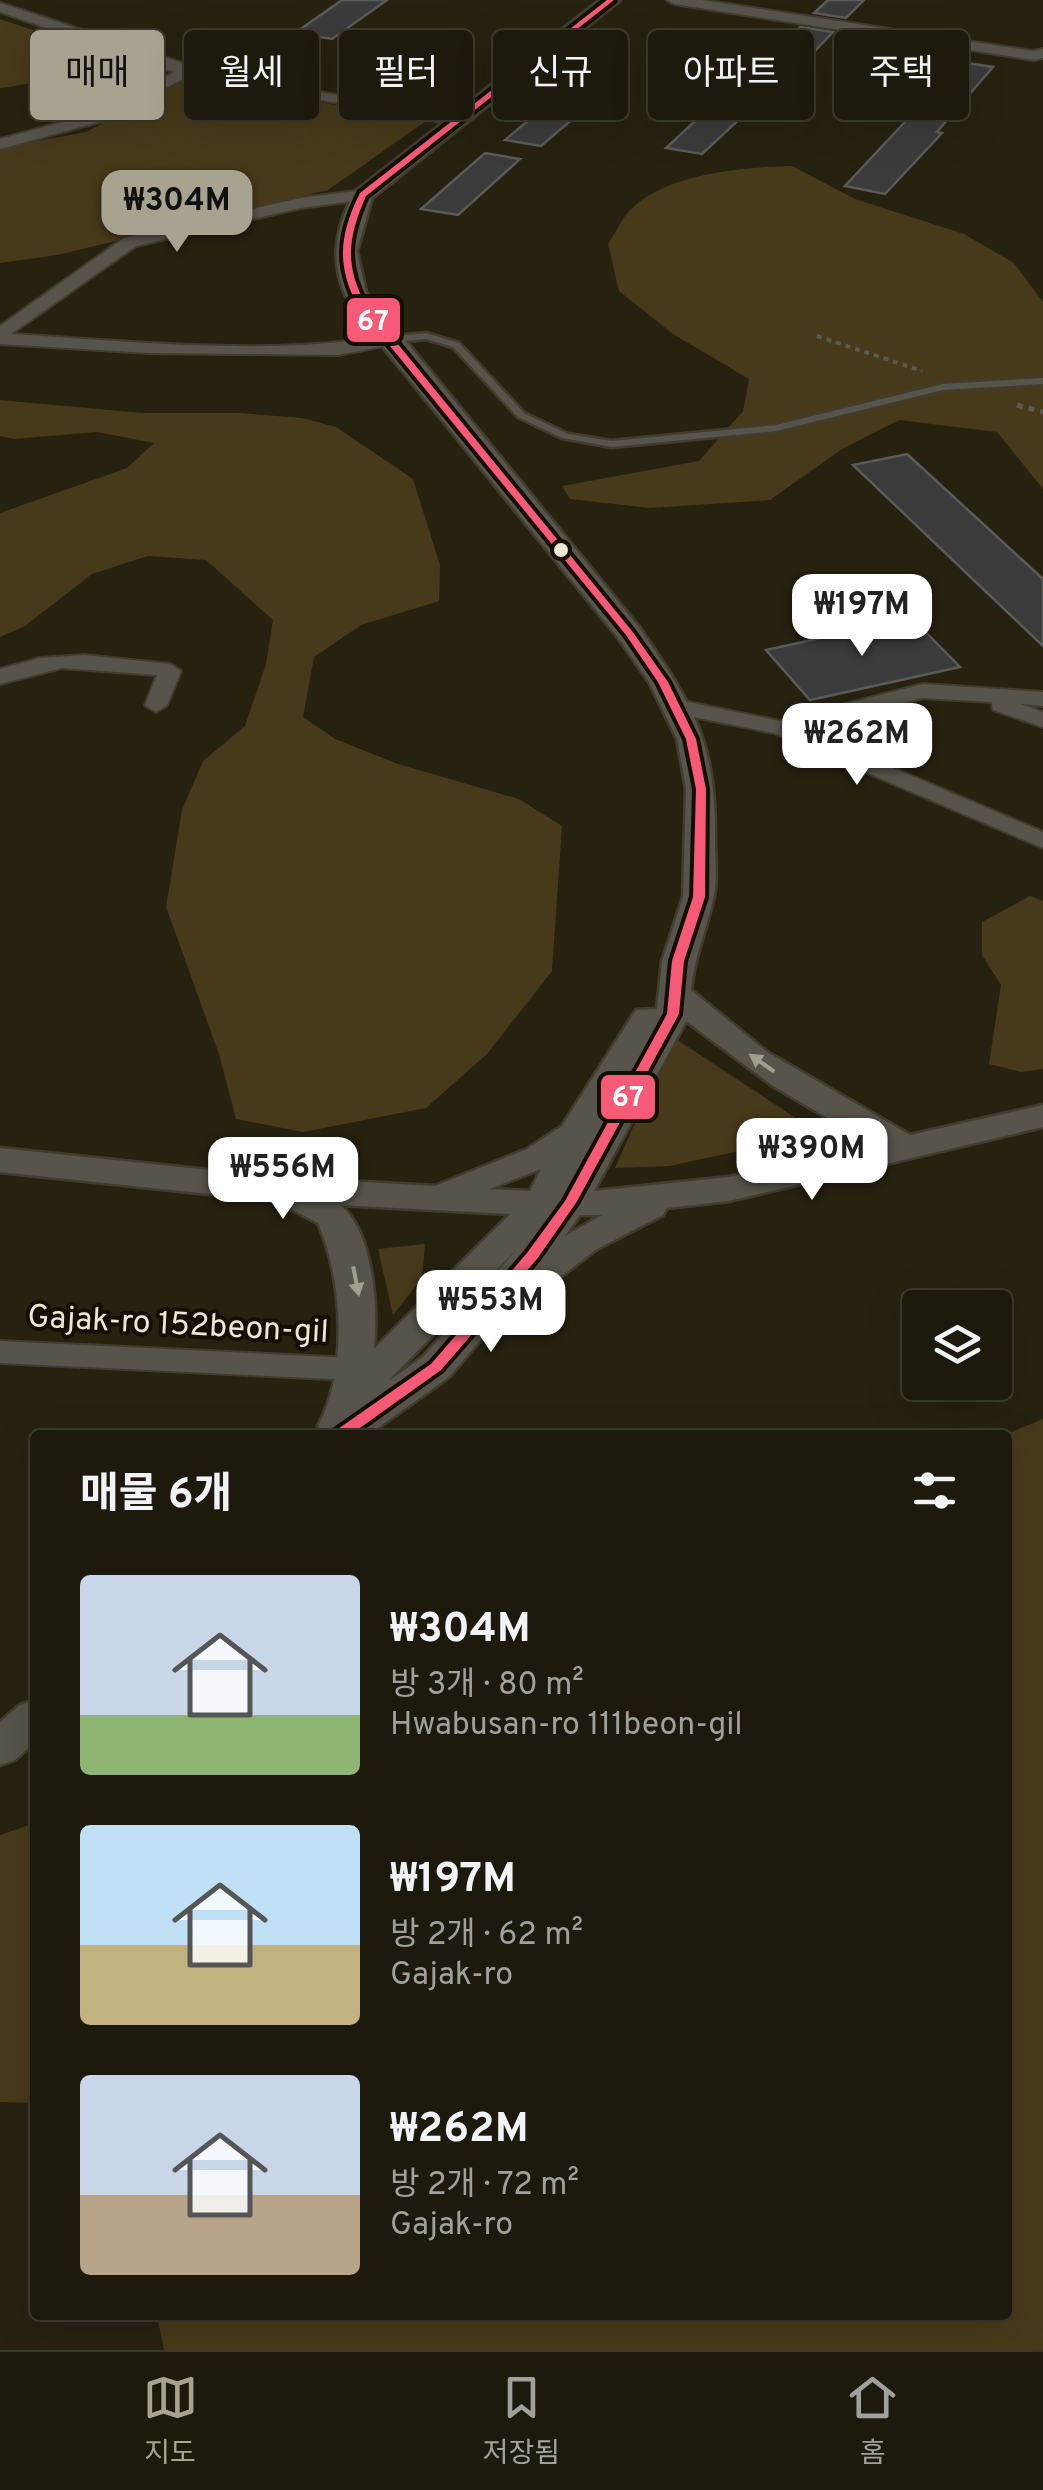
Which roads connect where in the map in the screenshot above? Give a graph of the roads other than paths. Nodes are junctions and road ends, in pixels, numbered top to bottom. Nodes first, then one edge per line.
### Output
1 (611, 0) edge
2 (674, 0) edge
3 (0, 7) edge
4 (1043, 53) edge
5 (184, 71) edge
6 (184, 74) edge
7 (473, 108) edge
8 (458, 120) edge
9 (0, 144) edge
10 (363, 196) junction
11 (0, 336) edge
12 (388, 340) junction
13 (1043, 380) edge
14 (0, 677) edge
15 (981, 697) junction
16 (1043, 699) edge
17 (156, 706) dead end
18 (678, 707) junction
19 (1043, 720) edge
20 (780, 728) junction
21 (1043, 842) edge
22 (677, 977) junction
23 (1043, 1116) edge
24 (576, 1134) junction
25 (906, 1148) junction
26 (0, 1160) edge
27 (276, 1189) junction
28 (432, 1198) junction
29 (670, 1199) junction
30 (555, 1204) junction
31 (0, 1352) edge
32 (436, 1366) junction
33 (352, 1370) junction
34 (338, 1429) edge
35 (30, 1721) edge
36 (0, 1747) edge

1 - 7 street
2 - 4 street
3 - 5 street
6 - 9 street
8 - 10 street
10 - 11 street
10 - 12 street
11 - 12 street
12 - 13 lane
12 - 18 street
14 - 17 street
15 - 16 street
15 - 19 street
15 - 20 street
18 - 20 street
18 - 22 street
20 - 21 street
22 - 24 street
25 -> 22 street
22 - 30 street
23 - 25 street
24 - 28 street
24 - 30 street
25 - 29 street
26 - 27 street
27 - 28 street
27 -> 33 street
28 - 30 street
29 - 30 street
29 - 32 street
30 - 32 street
30 - 34 street
31 - 33 street, Gajak-ro 152beon-gil
32 - 34 street
33 - 34 street
35 - 36 street

